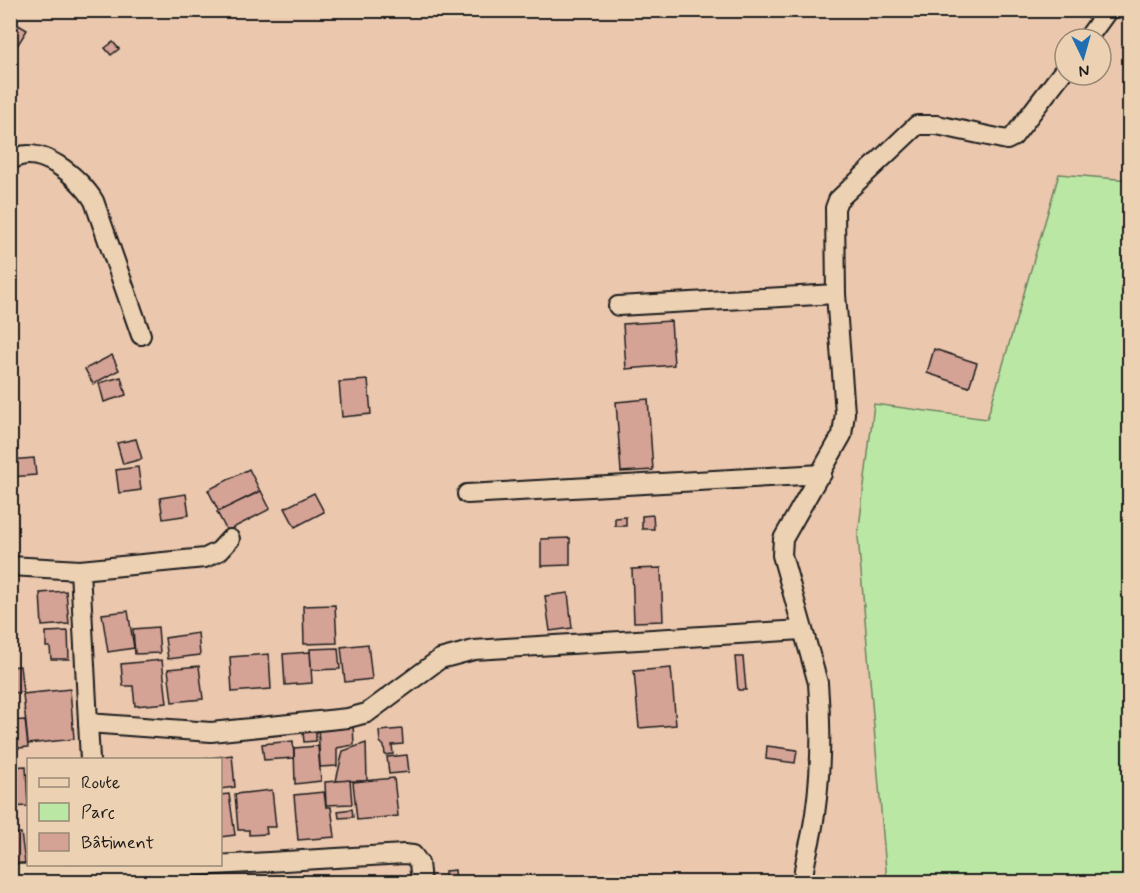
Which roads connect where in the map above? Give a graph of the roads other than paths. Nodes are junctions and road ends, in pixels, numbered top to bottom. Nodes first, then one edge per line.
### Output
1 (1108, 10) edge
2 (1096, 27) edge
3 (1053, 85) edge
4 (10, 162) edge
5 (836, 294) junction
6 (618, 306) dead end
7 (141, 335) dead end
8 (822, 474) junction
9 (467, 494) dead end
10 (230, 539) dead end
11 (10, 566) edge
12 (80, 570) junction
13 (802, 630) junction
14 (88, 723) junction
15 (90, 758) edge
16 (222, 865) edge
17 (211, 866) edge
18 (98, 873) edge
19 (10, 874) edge
20 (421, 882) edge
21 (803, 882) edge

1 - 2 street
3 - 5 street
4 - 7 street
5 - 6 street
5 - 8 street
8 - 9 street
8 - 13 street
10 - 12 street
11 - 12 street
12 - 14 street
13 - 14 street
13 - 21 street
14 - 15 street
16 - 20 street
17 - 18 street
18 - 19 street

